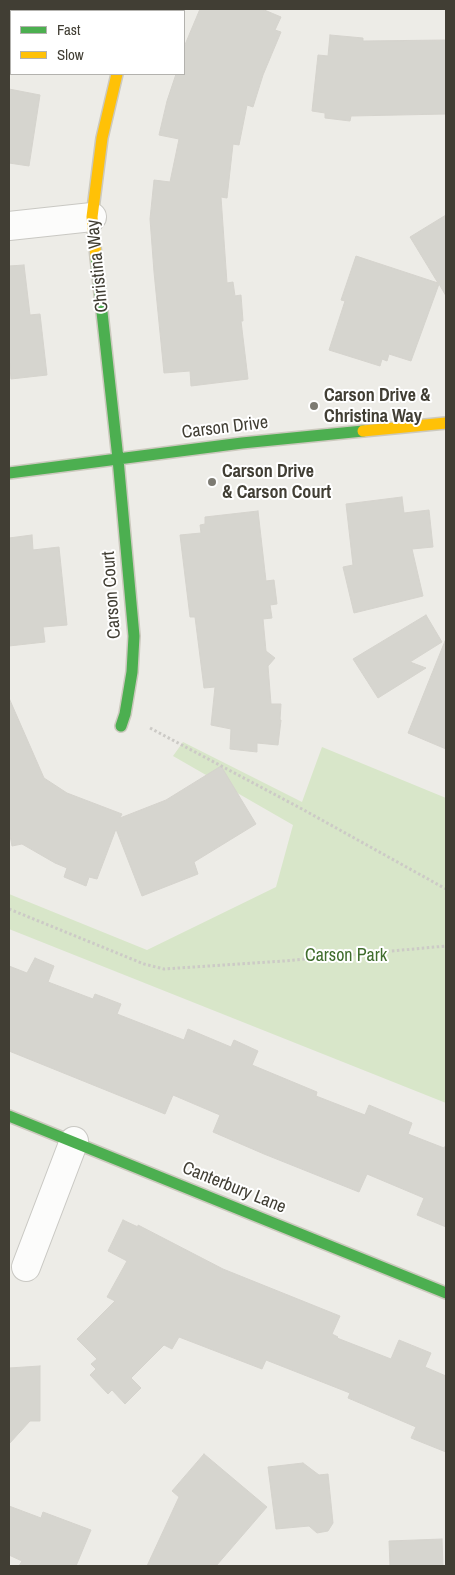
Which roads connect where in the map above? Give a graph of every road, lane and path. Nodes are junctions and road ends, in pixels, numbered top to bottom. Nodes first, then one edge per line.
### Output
1 (118, 75) edge
2 (92, 217) junction
3 (9, 226) edge
4 (446, 423) edge
5 (118, 459) junction
6 (9, 473) edge
7 (125, 714) junction
8 (121, 726) dead end
9 (446, 889) edge
10 (9, 909) edge
11 (446, 946) edge
12 (9, 1116) edge
13 (74, 1141) junction
14 (26, 1267) dead end
15 (446, 1293) edge

1 - 2 street, Christina Way
2 - 3 street
2 - 5 street, Christina Way
4 - 5 street, Carson Drive
5 - 6 street, Carson Drive
5 - 7 street, Carson Court
7 - 8 street, Carson Court
7 - 9 path
10 - 11 path
12 - 13 street, Canterbury Lane
13 - 14 street
13 - 15 street, Canterbury Lane

